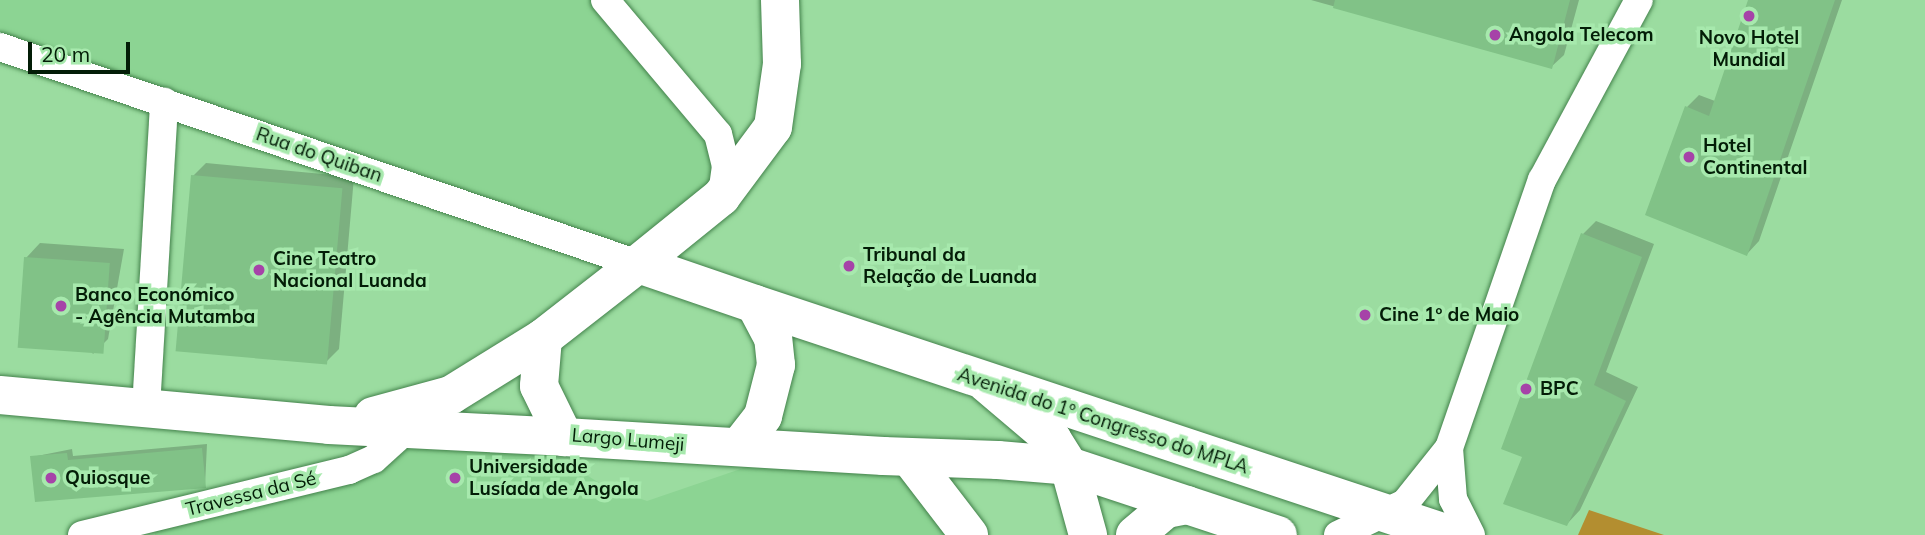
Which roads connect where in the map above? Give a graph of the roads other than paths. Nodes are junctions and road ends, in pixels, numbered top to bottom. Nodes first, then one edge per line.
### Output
1 (605, 0) edge
2 (780, 0) edge
3 (1639, 0) edge
4 (0, 47) edge
5 (164, 102) junction
6 (721, 197) junction
7 (651, 253) junction
8 (755, 303) junction
9 (543, 338) junction
10 (984, 382) junction
11 (0, 395) edge
12 (146, 408) junction
13 (329, 425) junction
14 (407, 429) junction
15 (565, 437) junction
16 (738, 447) junction
17 (1449, 449) junction
18 (910, 458) junction
19 (1069, 466) junction
20 (1187, 505) junction
21 (1387, 515) junction
22 (82, 535) edge
23 (970, 535) edge
24 (1088, 535) edge
25 (1135, 535) edge
26 (1278, 535) edge
27 (1338, 535) edge
28 (1451, 535) edge
29 (1471, 535) edge

1 - 6 street
2 - 6 main road
3 - 17 street
4 - 5 street, Rua do Quiban
5 - 7 street, Rua do Quiban
5 - 12 street
6 - 7 main road
7 - 8 main road
7 - 9 main road
8 - 10 main road, Avenida do 1º Congresso do MPLA
8 - 16 main road
9 - 13 main road
9 - 15 main road, Largo Lumeji
10 - 19 main road
10 - 21 main road, Avenida do 1º Congresso do MPLA
11 - 12 main road
12 - 13 main road
13 - 14 main road
14 - 15 main road
14 - 22 street, Travessa da Sé
15 - 16 main road, Largo Lumeji
16 - 18 main road
17 - 21 street
17 - 29 street
18 - 19 main road
18 - 23 main road
19 - 20 main road
19 - 24 main road
20 - 25 main road
20 - 26 main road
21 - 27 street
21 - 28 main road, Avenida do 1º Congresso do MPLA

